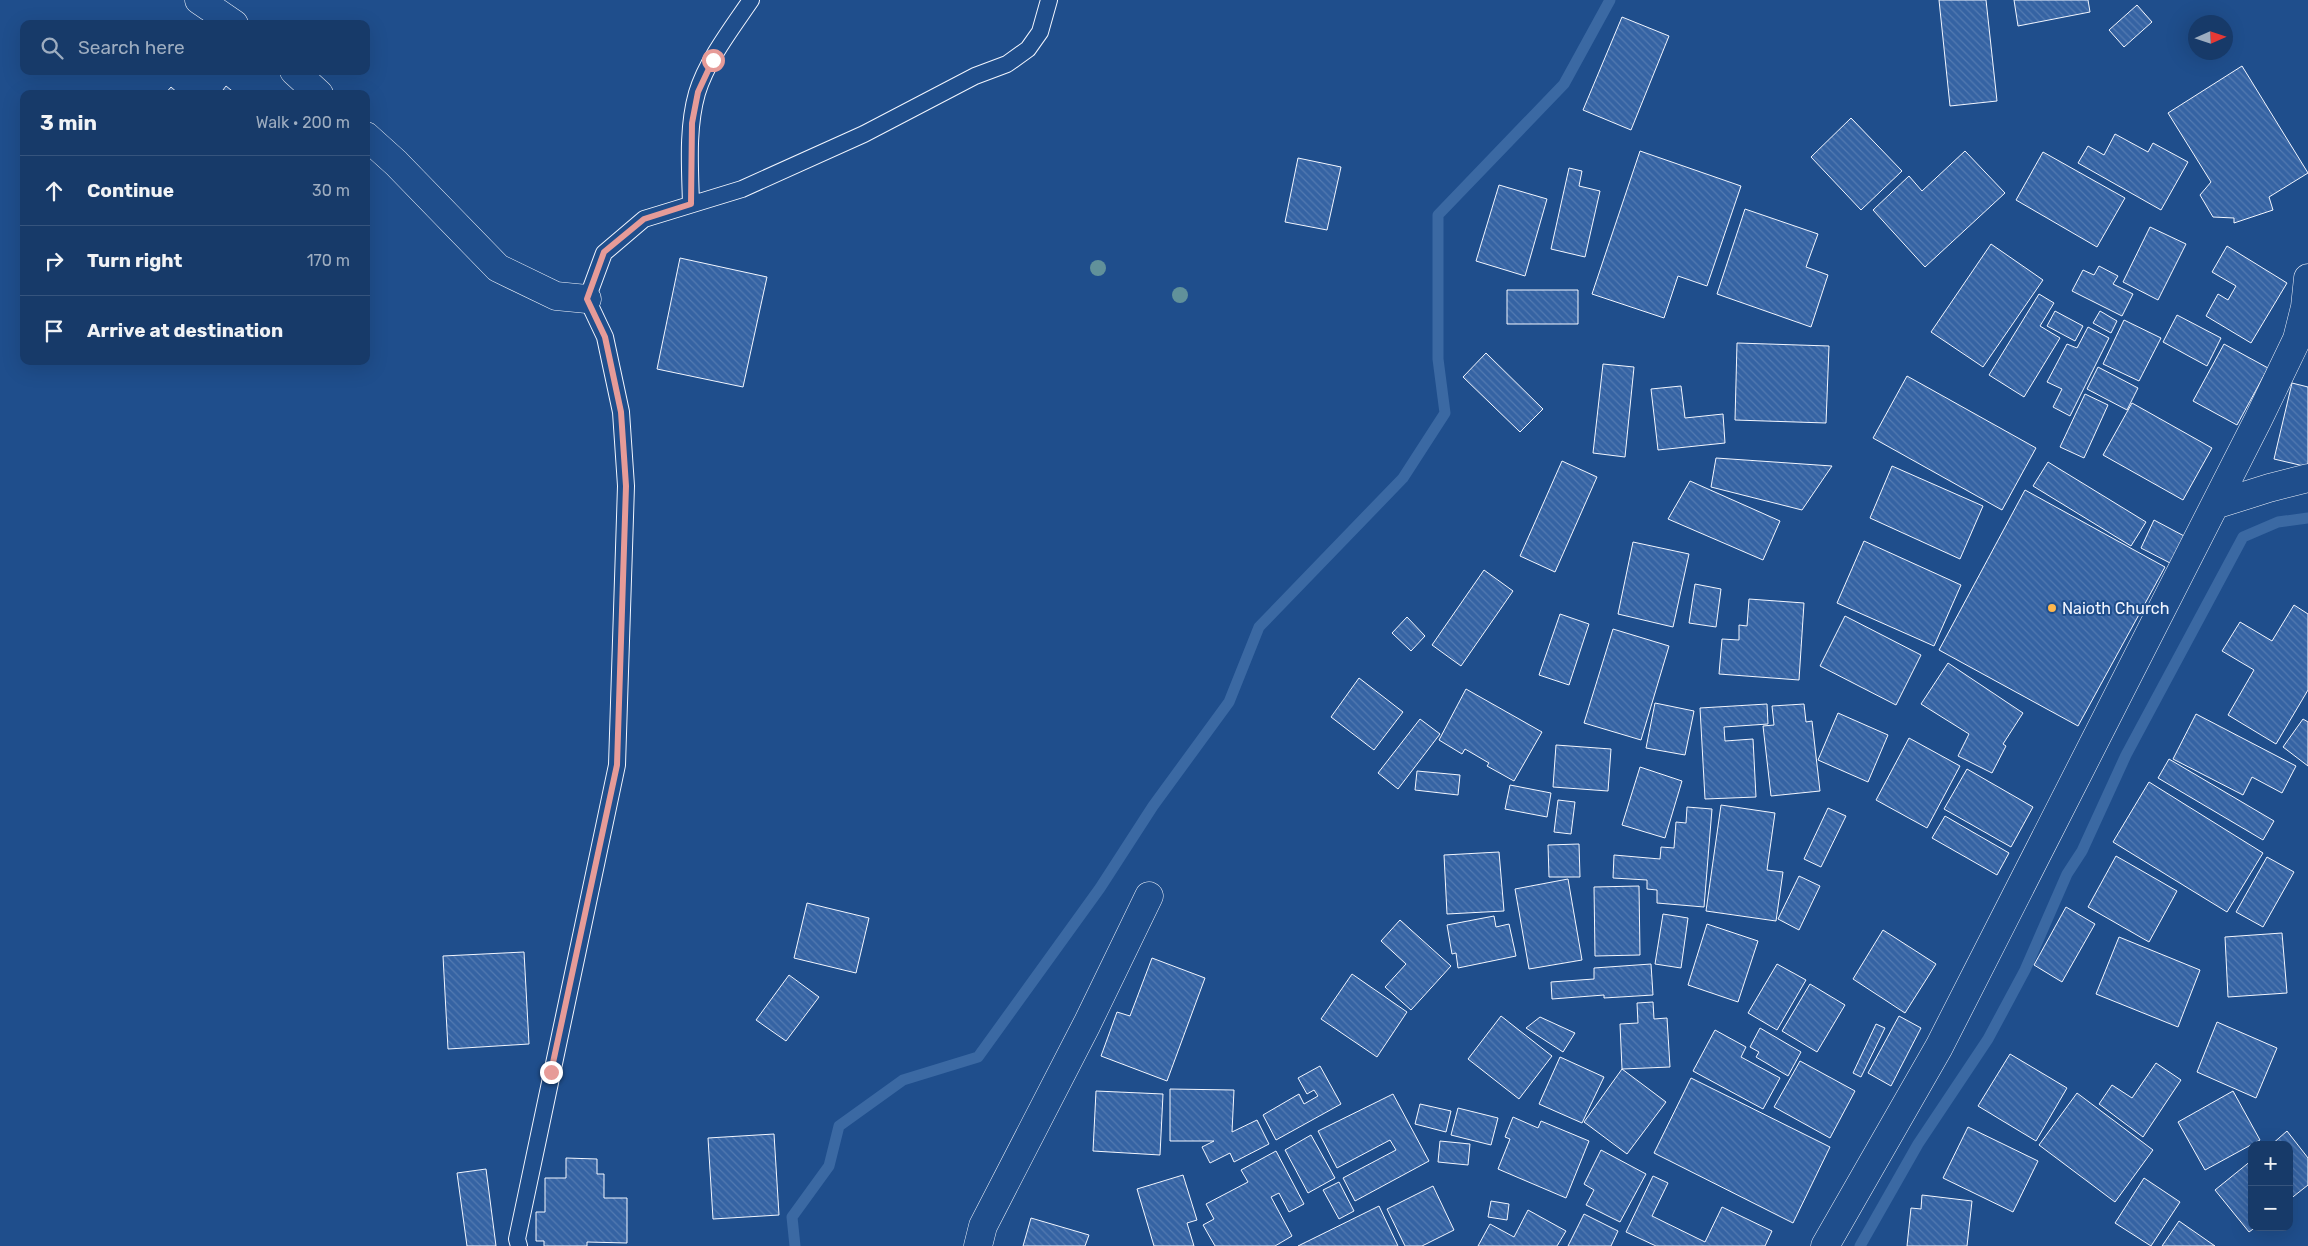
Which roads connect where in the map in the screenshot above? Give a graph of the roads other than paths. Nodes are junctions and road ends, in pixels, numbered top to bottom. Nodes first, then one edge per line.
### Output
1 (199, 0) edge
2 (751, 0) edge
3 (1049, 0) edge
4 (228, 20) edge
5 (298, 75) edge
6 (315, 90) edge
7 (370, 140) edge
8 (691, 204) junction
9 (2308, 278) edge
10 (587, 299) junction
11 (2308, 478) edge
12 (2216, 505) junction
13 (1149, 896) dead end
14 (520, 1246) edge
15 (978, 1246) edge
16 (1825, 1246) edge

1 - 4 street
2 - 8 lane
3 - 8 lane
5 - 6 street
7 - 10 street
8 - 10 lane
9 - 12 street
10 - 14 lane
11 - 12 street
12 - 16 street
13 - 15 street

